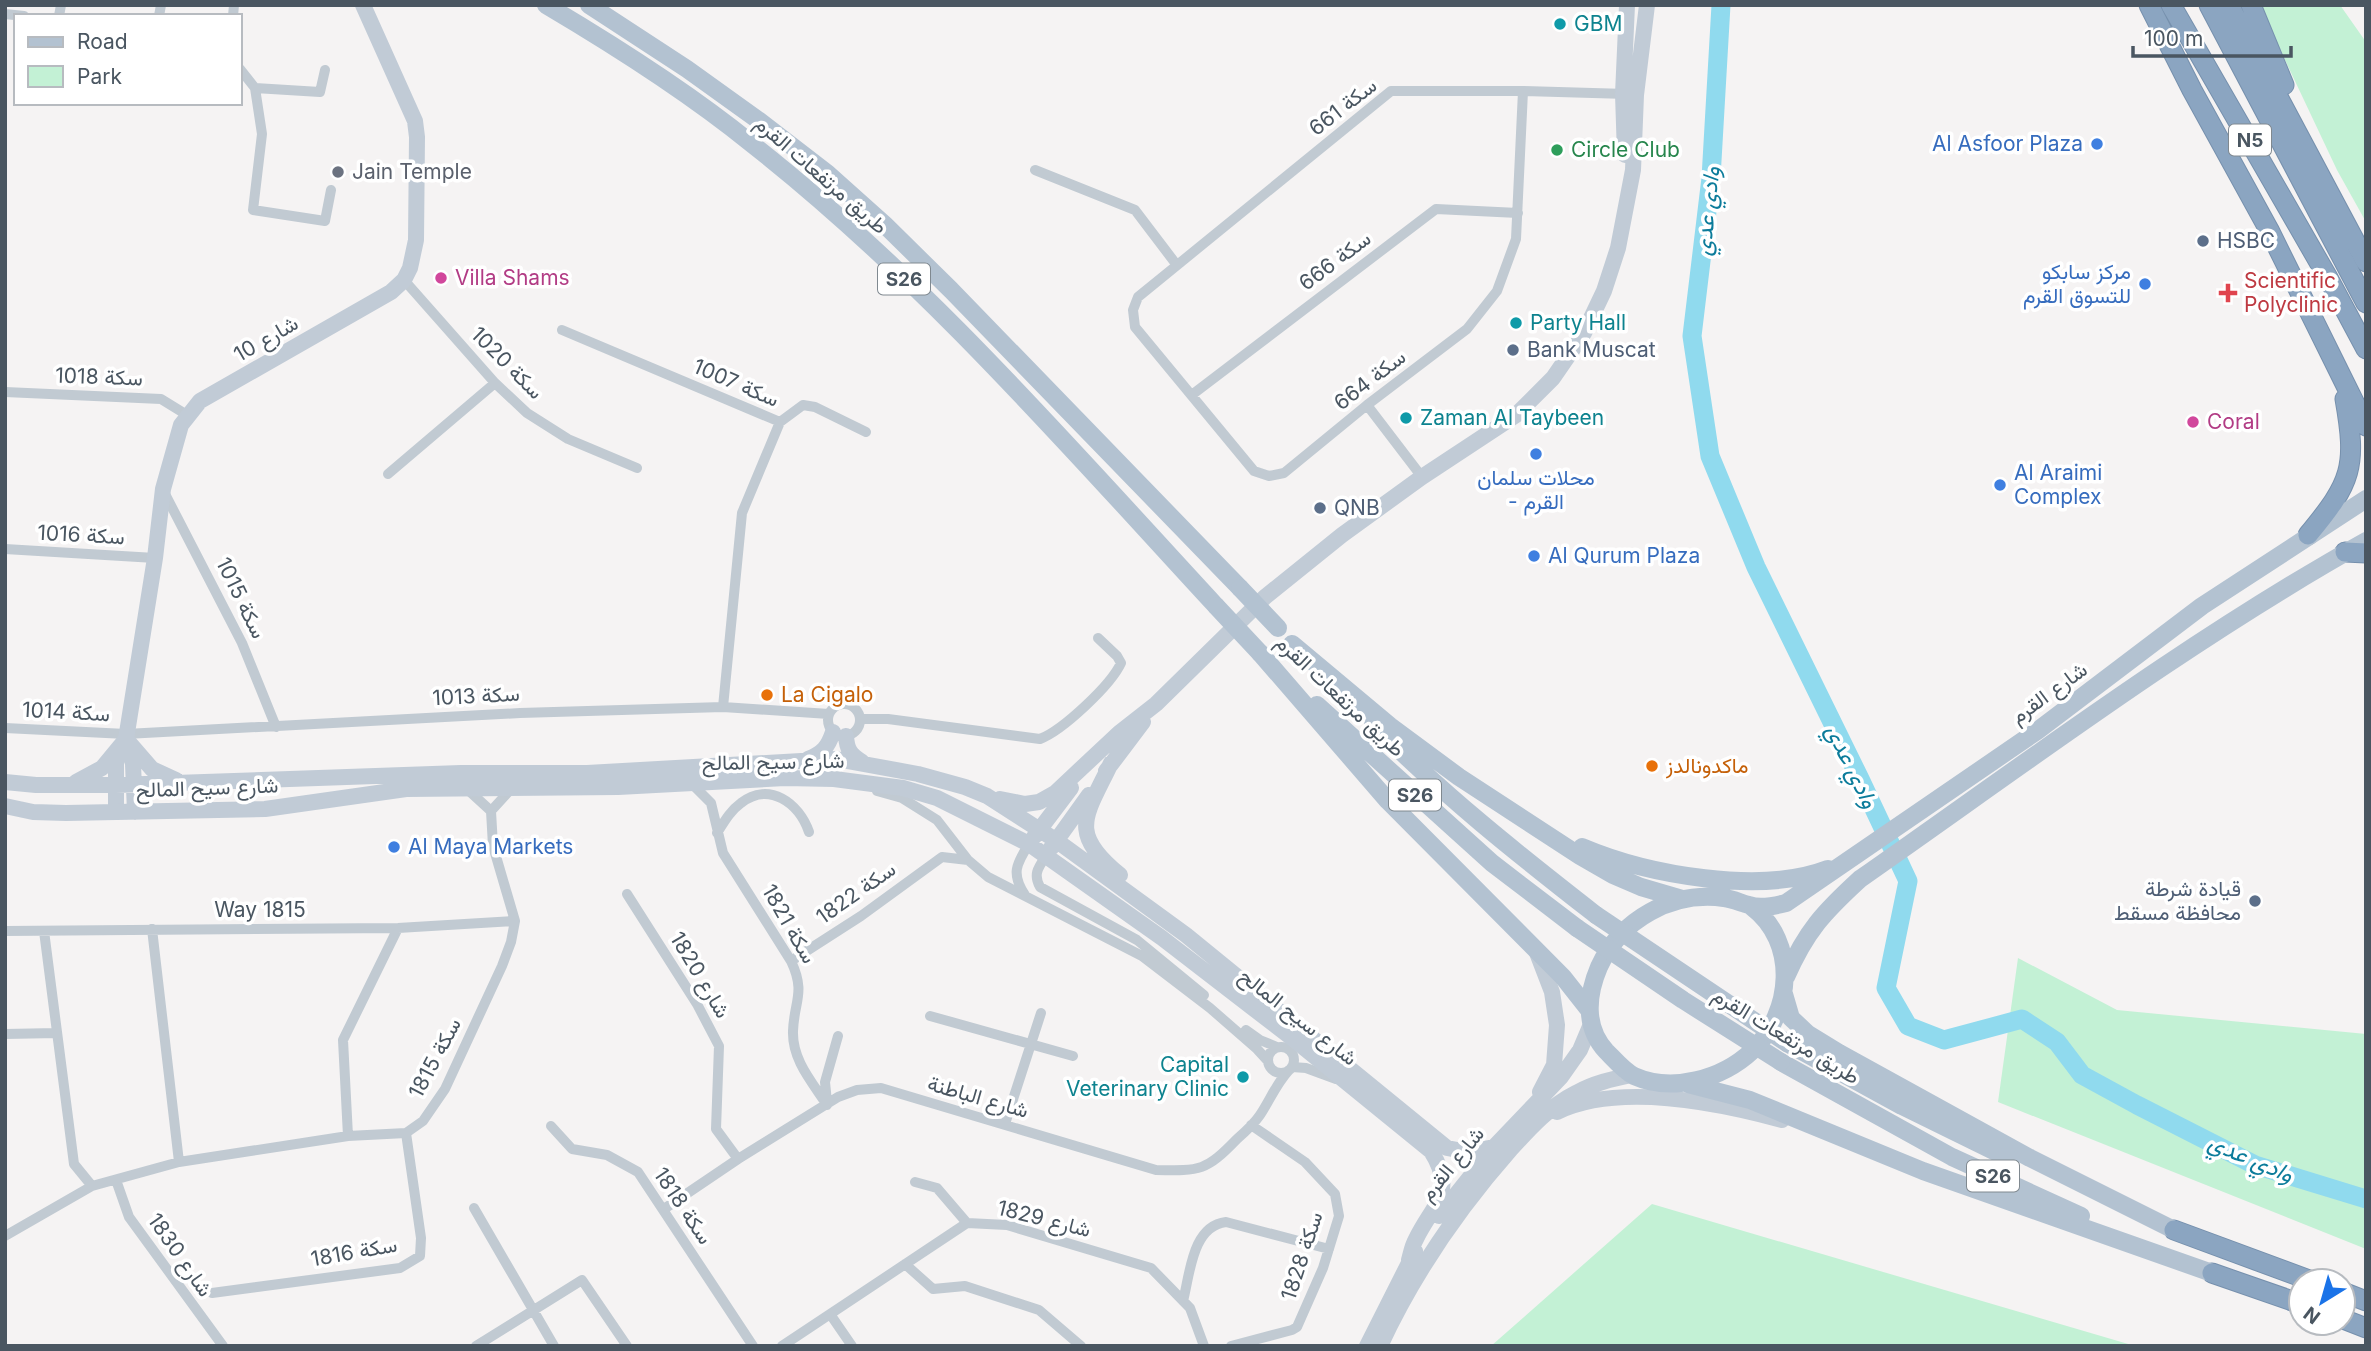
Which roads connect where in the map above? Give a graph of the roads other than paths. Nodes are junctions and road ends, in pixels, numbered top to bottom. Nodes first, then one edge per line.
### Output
1 (363, 5) edge
2 (546, 5) edge
3 (589, 5) edge
4 (1627, 5) edge
5 (1647, 5) edge
6 (2149, 5) edge
7 (2171, 5) edge
8 (2209, 5) edge
9 (2229, 5) edge
10 (2251, 5) edge
11 (325, 70) dead end
12 (242, 71) edge
13 (256, 88) junction
14 (1523, 91) junction
15 (1630, 94) junction
16 (2315, 164) junction
17 (1035, 170) dead end
18 (331, 190) dead end
19 (1518, 213) junction
20 (2359, 262) edge
21 (1176, 264) junction
22 (404, 280) junction
23 (2366, 303) edge
24 (1133, 310) joint
25 (562, 330) dead end
26 (2366, 349) edge
27 (2341, 374) junction
28 (495, 383) junction
29 (5, 392) edge
30 (1193, 394) junction
31 (1367, 405) junction
32 (2366, 407) edge
33 (187, 415) junction
34 (780, 422) junction
35 (2366, 426) edge
36 (866, 432) dead end
37 (637, 468) dead end
38 (388, 474) dead end
39 (1422, 477) junction
40 (163, 489) junction
41 (2366, 499) edge
42 (2308, 535) junction
43 (2366, 541) edge
44 (5, 549) edge
45 (2345, 552) junction
46 (2366, 553) edge
47 (155, 558) junction
48 (1098, 638) dead end
49 (1293, 643) junction
50 (1260, 653) junction
51 (723, 707) junction
52 (829, 714) junction
53 (860, 719) junction
54 (276, 727) junction
55 (5, 728) edge
56 (839, 734) junction
57 (125, 741) junction
58 (1105, 758) junction
59 (804, 761) junction
60 (864, 763) junction
61 (834, 779) junction
62 (727, 780) junction
63 (5, 782) edge
64 (186, 783) junction
65 (69, 784) junction
66 (692, 784) junction
67 (116, 785) junction
68 (135, 785) junction
69 (467, 789) junction
70 (511, 789) junction
71 (986, 796) junction
72 (711, 803) junction
73 (5, 806) edge
74 (491, 811) junction
75 (116, 812) junction
76 (135, 812) junction
77 (1531, 823) junction
78 (1039, 829) junction
79 (809, 832) dead end
80 (718, 834) junction
81 (949, 834) junction
82 (1056, 841) junction
83 (1029, 844) junction
84 (1046, 856) junction
85 (942, 857) junction
86 (968, 860) junction
87 (1848, 861) junction
88 (627, 894) dead end
89 (1026, 897) junction
90 (1682, 899) junction
91 (1752, 906) junction
92 (1164, 918) junction
93 (515, 921) junction
94 (398, 928) junction
95 (152, 929) junction
96 (5, 931) edge
97 (44, 931) junction
98 (1536, 951) junction
99 (791, 961) junction
100 (1785, 985) junction
101 (1041, 1013) dead end
102 (930, 1016) dead end
103 (1590, 1017) junction
104 (57, 1033) junction
105 (5, 1034) edge
106 (838, 1036) dead end
107 (1031, 1044) junction
108 (1277, 1047) junction
109 (1073, 1056) dead end
110 (1270, 1065) junction
111 (1290, 1069) junction
112 (1632, 1075) junction
113 (1685, 1084) junction
114 (1274, 1088) junction
115 (1359, 1092) junction
116 (827, 1105) junction
117 (1534, 1114) junction
118 (1004, 1124) junction
119 (1251, 1125) junction
120 (551, 1126) dead end
121 (1819, 1130) junction
122 (406, 1133) junction
123 (348, 1136) junction
124 (1494, 1147) junction
125 (738, 1159) junction
126 (178, 1162) junction
127 (116, 1180) junction
128 (915, 1182) dead end
129 (92, 1186) junction
130 (474, 1208) dead end
131 (664, 1209) junction
132 (967, 1223) junction
133 (2174, 1230) junction
134 (5, 1236) edge
135 (1329, 1249) junction
136 (1409, 1260) junction
137 (905, 1264) junction
138 (2287, 1272) edge
139 (2212, 1273) junction
140 (212, 1293) dead end
141 (2287, 1299) edge
142 (1183, 1301) junction
143 (532, 1310) junction
144 (830, 1314) junction
145 (223, 1346) edge
146 (476, 1346) edge
147 (554, 1346) edge
148 (627, 1346) edge
149 (753, 1346) edge
150 (782, 1346) edge
151 (852, 1346) edge
152 (1081, 1346) edge
153 (1204, 1346) edge
154 (1231, 1346) edge
155 (1367, 1346) edge
156 (1380, 1346) edge

1 - 22 street
2 - 50 main road, طريق مرتفعات القرم / S26, bridge
3 - 49 main road, طريق مرتفعات القرم / S26, bridge
4 - 15 street
5 - 15 street
6 - 27 highway
7 - 26 highway, N5
8 - 20 highway, N5
9 - 16 highway
10 - 16 highway
11 - 13 street
12 - 13 street
13 - 18 street
14 - 15 street, سكة 661
14 - 19 street, سكة 664
14 - 21 street, سكة 661
15 - 39 street
16 - 20 highway
17 - 21 street
19 - 30 street, سكة 666
19 - 31 street, سكة 664
20 - 23 highway, N5
21 - 24 street, سكة 661
22 - 28 street, سكة 1020
22 - 33 street, شارع 10
24 - 30 street, سكة 664
25 - 34 street, سكة 1007
27 - 32 highway
27 - 35 highway
27 - 42 highway
28 - 37 street, سكة 1020
28 - 38 street
29 - 33 street, سكة 1018
30 - 31 street, سكة 664
31 - 39 street
33 - 40 street
34 - 36 street
34 - 51 street, سكة 1007
39 - 58 street
40 - 47 street
40 - 54 street, سكة 1015
41 - 42 main road, شارع القرم
42 - 87 main road, شارع القرم
43 - 45 main road, شارع القرم
44 - 47 street, سكة 1016
45 - 46 highway
45 - 100 main road, شارع القرم
47 - 57 street
48 - 53 street
49 - 77 main road
49 - 133 main road, طريق مرتفعات القرم / S26, bridge
50 - 98 main road
50 - 139 main road, طريق مرتفعات القرم / S26, bridge
51 - 52 street, سكة 1013
51 - 54 street, سكة 1013
52 - 53 street
52 - 56 street
53 - 56 street
54 - 57 street, سكة 1013
55 - 57 street, سكة 1014
56 - 59 street
56 - 60 street
57 - 64 street
57 - 65 street
57 - 67 street
57 - 68 street
58 - 71 street
58 - 78 street
58 - 82 street
58 - 92 street
59 - 60 street, شارع سيح المالح
59 - 64 street, شارع سيح المالح
60 - 71 street, شارع سيح المالح
61 - 62 street, شارع سيح المالح
61 - 81 street
61 - 83 street, شارع سيح المالح
62 - 66 street, شارع سيح المالح
62 - 72 street
63 - 65 street, شارع سيح المالح
64 - 68 street, شارع سيح المالح
65 - 67 street, شارع سيح المالح
66 - 70 street, شارع سيح المالح
66 - 72 street
67 - 68 street, شارع سيح المالح
67 - 75 street
68 - 76 street
69 - 70 street, شارع سيح المالح
69 - 74 street
69 - 76 street, شارع سيح المالح
70 - 74 street
71 - 78 street, شارع سيح المالح
72 - 80 street, سكة 1821
73 - 75 street, شارع سيح المالح
74 - 93 street
75 - 76 street, شارع سيح المالح
77 - 87 main road
77 - 90 main road
78 - 82 street, شارع سيح المالح
78 - 83 street
79 - 80 street
80 - 99 street, سكة 1821
81 - 85 street
81 - 86 street
82 - 84 street
82 - 92 street, شارع سيح المالح
83 - 84 street, شارع سيح المالح
83 - 89 street
84 - 108 street
84 - 115 street, شارع سيح المالح
85 - 86 street
85 - 99 street, سكة 1822
86 - 89 street
87 - 91 main road, شارع القرم
88 - 125 street, 1820 شارع
89 - 110 street
90 - 91 main road
90 - 103 main road
91 - 100 main road
92 - 124 street, شارع سيح المالح
93 - 94 street, Way 1815
93 - 122 street, سكة 1815
94 - 95 street, Way 1815
94 - 123 street
95 - 97 street, Way 1815
95 - 126 street
96 - 97 street, Way 1815
97 - 104 street
98 - 103 main road
98 - 117 street
99 - 116 street, سكة 1821
100 - 113 main road
100 - 133 main road
101 - 107 street
102 - 107 street
103 - 112 main road
103 - 117 street, شارع القرم
104 - 105 street
104 - 129 street
106 - 116 street
107 - 109 street
107 - 118 street
108 - 110 street
108 - 111 street
110 - 111 street
110 - 114 street
111 - 114 street, شارع الباطنة
111 - 115 street
112 - 113 main road
112 - 117 street, شارع القرم
113 - 121 main road
114 - 119 street, شارع الباطنة
115 - 136 street, شارع سيح المالح
116 - 118 street, شارع الباطنة
116 - 125 street, شارع الباطنة
117 - 121 street
117 - 124 street, شارع القرم
117 - 156 street, شارع القرم
118 - 119 street, شارع الباطنة
119 - 135 street, سكة 1828
120 - 131 street, سكة 1818
121 - 139 main road
122 - 123 street
122 - 140 street, سكة 1816
123 - 126 street
124 - 136 street, شارع القرم
125 - 131 street, شارع الباطنة
126 - 127 street
127 - 129 street
127 - 145 street, 1830 شارع
128 - 132 street
129 - 134 street
130 - 143 street
131 - 149 street, سكة 1818
132 - 137 street, 1829 شارع
132 - 142 street, 1829 شارع
133 - 138 highway, S26
135 - 142 street
135 - 154 street, سكة 1828
136 - 155 street, شارع القرم
137 - 144 street, 1829 شارع
137 - 152 street
139 - 141 highway, S26
142 - 153 street, 1829 شارع
143 - 146 street
143 - 147 street
143 - 148 street
144 - 150 street, 1829 شارع
144 - 151 street

